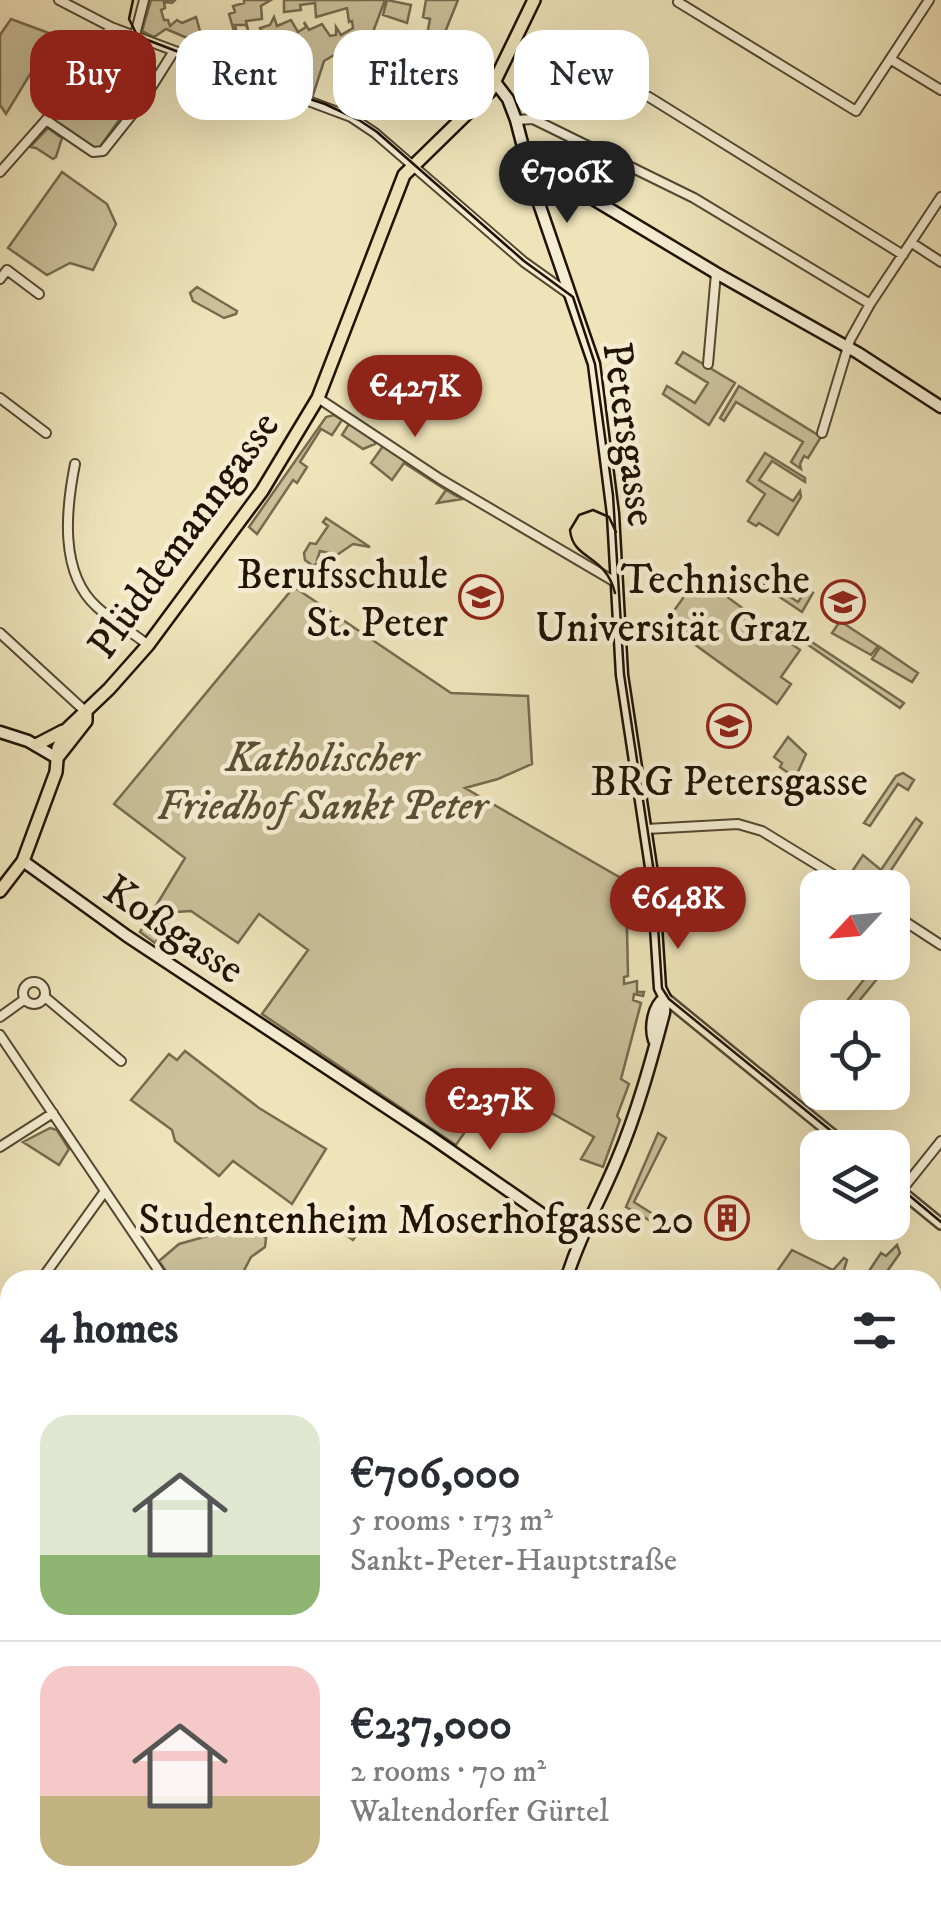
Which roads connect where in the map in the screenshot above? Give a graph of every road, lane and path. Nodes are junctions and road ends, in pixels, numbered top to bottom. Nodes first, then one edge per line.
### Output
1 (59, 0) edge
2 (144, 0) edge
3 (534, 0) edge
4 (929, 0) edge
5 (678, 2) edge
6 (111, 28) joint
7 (119, 30) edge
8 (136, 30) edge
9 (156, 44) edge
10 (174, 52) junction
11 (890, 59) junction
12 (156, 80) edge
13 (495, 82) junction
14 (941, 90) edge
15 (649, 97) dead end
16 (514, 115) edge
17 (46, 120) joint
18 (128, 120) edge
19 (516, 120) edge
20 (537, 120) edge
21 (528, 164) junction
22 (410, 166) junction
23 (0, 172) edge
24 (941, 198) edge
25 (912, 243) junction
26 (903, 255) junction
27 (941, 262) edge
28 (716, 273) junction
29 (0, 279) edge
30 (39, 294) dead end
31 (572, 297) junction
32 (870, 304) junction
33 (847, 347) junction
34 (708, 364) dead end
35 (0, 398) edge
36 (318, 398) junction
37 (941, 406) edge
38 (46, 433) dead end
39 (822, 433) dead end
40 (75, 464) dead end
41 (617, 583) junction
42 (0, 633) edge
43 (148, 645) junction
44 (86, 712) junction
45 (67, 729) junction
46 (0, 732) edge
47 (36, 746) junction
48 (57, 758) junction
49 (646, 829) junction
50 (22, 862) junction
51 (829, 870) edge
52 (0, 891) edge
53 (910, 925) edge
54 (941, 945) edge
55 (45, 997) junction
56 (665, 998) junction
57 (25, 1000) junction
58 (0, 1017) edge
59 (0, 1035) edge
60 (121, 1061) dead end
61 (53, 1113) junction
62 (827, 1130) edge
63 (941, 1141) edge
64 (0, 1147) edge
65 (910, 1173) edge
66 (105, 1191) junction
67 (910, 1198) edge
68 (941, 1224) edge
69 (578, 1239) junction
70 (51, 1270) edge
71 (158, 1270) edge
72 (569, 1270) edge

1 - 6 street
2 - 8 street
3 - 13 main road, Plüddemanngasse
4 - 11 street
5 - 11 street
6 - 7 street
9 - 10 street
10 - 12 street
10 - 22 street
11 - 14 street
13 - 16 main road, Petersgasse
13 - 22 main road, Plüddemanngasse
15 - 26 street
17 - 18 street
17 - 23 street
19 - 21 main road, Petersgasse
20 - 32 street
21 - 28 main road
21 - 31 main road, Petersgasse
22 - 31 street
22 - 36 main road, Plüddemanngasse
24 - 25 street
25 - 26 street
25 - 27 street
26 - 32 street
28 - 33 main road
28 - 34 street
29 - 30 street
31 - 41 main road, Petersgasse
32 - 33 street
33 - 37 main road
33 - 39 street
35 - 38 street
36 - 41 street
36 - 43 main road, Plüddemanngasse
40 - 43 street
41 - 49 main road, Petersgasse
42 - 44 street
43 - 44 main road, Plüddemanngasse
44 - 45 main road, Plüddemanngasse
44 - 48 main road, Plüddemanngasse
45 - 47 main road
45 - 48 main road, Plüddemanngasse
46 - 47 main road
47 - 48 main road
48 - 50 main road, Plüddemanngasse
49 - 51 street
49 - 56 main road, Petersgasse
50 - 52 main road, Plüddemanngasse
50 - 69 main road, Koßgasse
53 - 54 street
55 - 57 street
55 - 57 street
55 - 60 street
56 - 62 street
56 - 69 main road, Petersgasse
57 - 58 street
59 - 61 street
61 - 64 street
61 - 66 street
63 - 65 street
66 - 70 street
66 - 71 street
67 - 68 street
69 - 72 main road, Petersgasse

